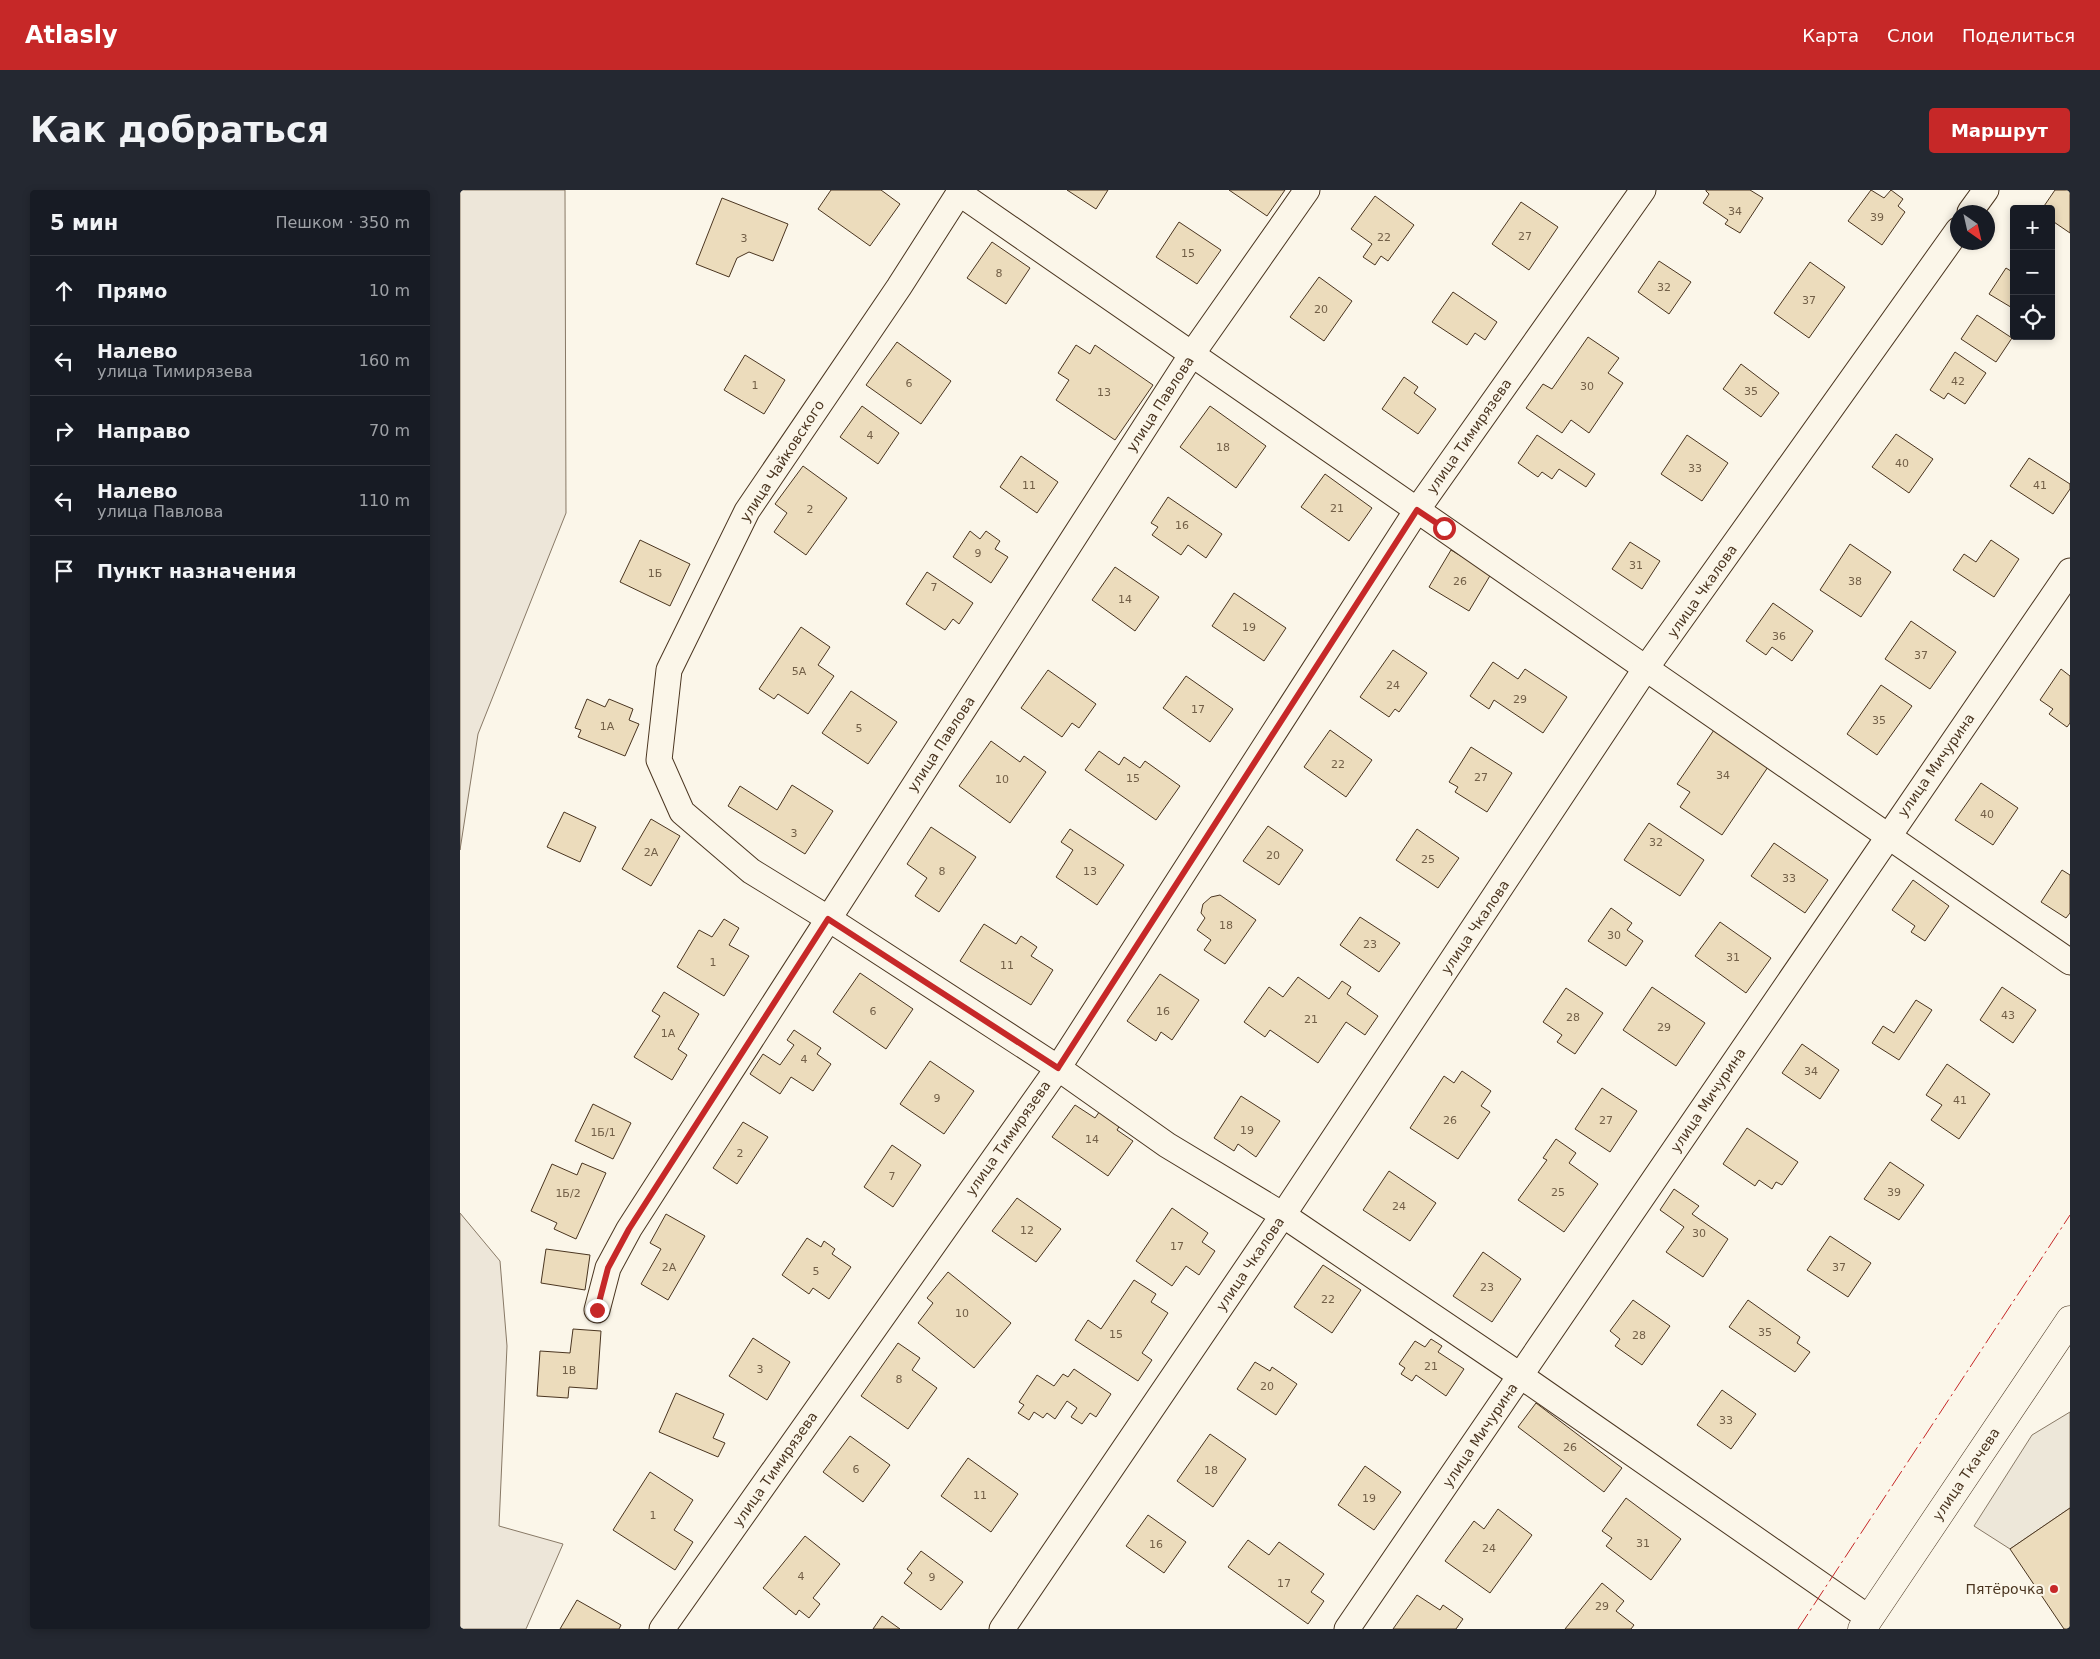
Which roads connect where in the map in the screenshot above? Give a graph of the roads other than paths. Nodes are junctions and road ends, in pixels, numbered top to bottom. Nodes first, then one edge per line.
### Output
1 (1307, 190) edge
2 (1643, 190) edge
3 (1986, 190) edge
4 (960, 192) edge
5 (1975, 205) edge
6 (1950, 241) edge
7 (1192, 354) junction
8 (1417, 510) junction
9 (2070, 571) edge
10 (1646, 668) junction
11 (1888, 836) junction
12 (828, 919) junction
13 (2070, 962) edge
14 (1058, 1068) junction
15 (1283, 1216) junction
16 (597, 1310) dead end
17 (2070, 1320) edge
18 (1521, 1376) junction
19 (1866, 1624) edge
20 (662, 1629) edge
21 (1002, 1629) edge
22 (1347, 1629) edge

1 - 7 street, улица Павлова
2 - 8 street, улица Тимирязева
3 - 5 street
4 - 7 street
4 - 12 street, улица Чайковского
6 - 10 street, улица Чкалова
7 - 8 street
7 - 12 street, улица Павлова
8 - 10 street
8 - 14 street, улица Тимирязева
9 - 11 street, улица Мичурина
10 - 11 street
10 - 15 street, улица Чкалова
11 - 13 street
11 - 18 street, улица Мичурина
12 - 14 street
12 - 16 street, улица Павлова
14 - 15 street
14 - 20 street, улица Тимирязева
15 - 18 street
15 - 21 street, улица Чкалова
17 - 19 street, улица Ткачева
18 - 19 street
18 - 22 street, улица Мичурина

